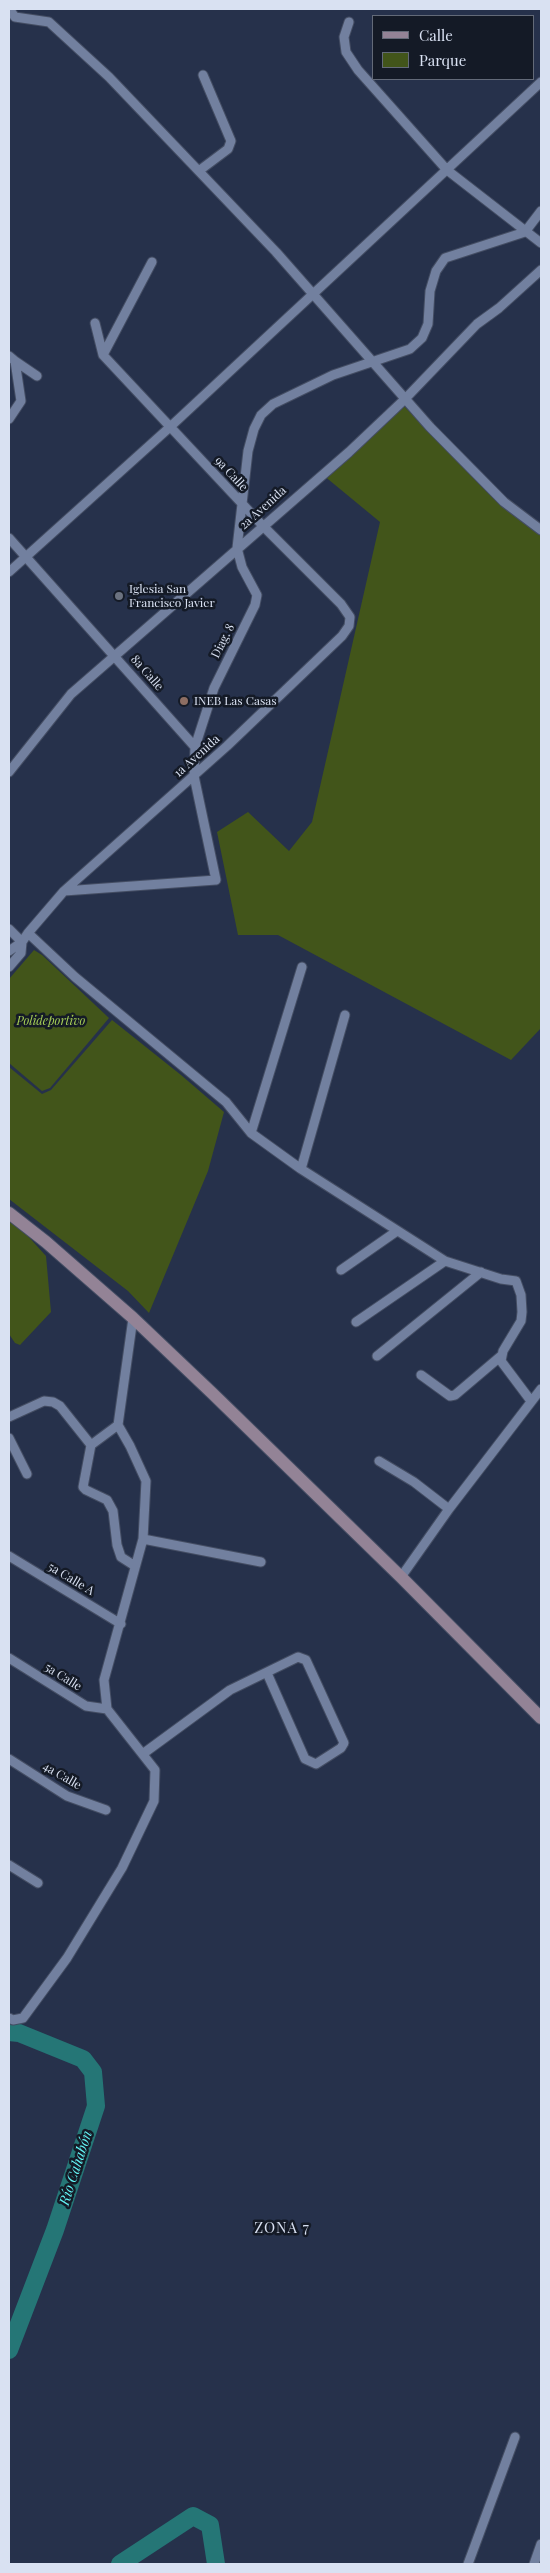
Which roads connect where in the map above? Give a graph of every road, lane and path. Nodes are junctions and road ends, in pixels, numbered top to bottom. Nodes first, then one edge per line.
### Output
1 (9, 9) edge
2 (349, 22) dead end
3 (203, 74) dead end
4 (541, 82) edge
5 (200, 170) junction
6 (447, 170) junction
7 (541, 211) edge
8 (525, 232) junction
9 (541, 243) edge
10 (152, 262) dead end
11 (541, 270) edge
12 (312, 294) junction
13 (95, 324) dead end
14 (103, 355) junction
15 (12, 359) edge
16 (372, 360) junction
17 (37, 376) dead end
18 (405, 399) junction
19 (9, 419) edge
20 (170, 427) junction
21 (242, 503) junction
22 (262, 526) junction
23 (541, 530) edge
24 (9, 538) edge
25 (238, 548) junction
26 (25, 557) junction
27 (9, 572) edge
28 (342, 636) joint
29 (115, 656) junction
30 (195, 746) junction
31 (9, 772) edge
32 (194, 776) junction
33 (64, 891) junction
34 (9, 929) edge
35 (28, 932) junction
36 (22, 942) junction
37 (9, 951) edge
38 (9, 966) edge
39 (302, 967) dead end
40 (345, 1015) dead end
41 (252, 1133) junction
42 (301, 1170) junction
43 (9, 1213) edge
44 (397, 1231) junction
45 (445, 1261) junction
46 (340, 1270) dead end
47 (481, 1272) junction
48 (133, 1318) junction
49 (356, 1322) dead end
50 (377, 1356) dead end
51 (501, 1356) junction
52 (421, 1375) dead end
53 (541, 1389) edge
54 (531, 1401) junction
55 (9, 1416) edge
56 (118, 1425) junction
57 (9, 1438) edge
58 (91, 1446) junction
59 (379, 1460) dead end
60 (27, 1474) dead end
61 (449, 1509) junction
62 (143, 1539) junction
63 (9, 1556) edge
64 (261, 1562) dead end
65 (135, 1566) junction
66 (401, 1577) junction
67 (121, 1624) junction
68 (9, 1658) edge
69 (267, 1673) junction
70 (107, 1709) junction
71 (541, 1718) edge
72 (144, 1753) junction
73 (9, 1759) edge
74 (106, 1810) dead end
75 (9, 1866) edge
76 (38, 1883) dead end
77 (11, 2019) edge
78 (515, 2437) dead end
79 (541, 2544) edge
80 (468, 2564) edge
81 (534, 2564) edge

1 - 5 street
2 - 6 street
3 - 5 street
4 - 6 street
5 - 12 street
6 - 8 street
6 - 12 street
7 - 8 street
8 - 9 street
8 - 16 street
10 - 14 street
11 - 18 street, 2a Avenida
12 - 16 street
12 - 20 street
13 - 14 street, 9a Calle
14 - 20 street, 9a Calle
15 - 17 street
15 - 19 street
16 - 18 street
16 - 21 street
18 - 22 street, 2a Avenida
18 - 23 street
20 - 21 street, 9a Calle
20 - 26 street
21 - 22 street, 9a Calle
21 - 25 street
22 - 25 street, 2a Avenida
22 - 28 street, 9a Calle
24 - 26 street, 8a Calle
25 - 29 street, 2a Avenida
25 - 30 street, Diag. 8
26 - 27 street
26 - 29 street, 8a Calle
28 - 32 street, 1a Avenida
29 - 30 street, 8a Calle
29 - 31 street, 2a Avenida
30 - 32 street
32 - 33 street, 1a Avenida
32 - 33 street
33 - 35 street, 1a Avenida
34 - 36 street
35 - 36 street, 1a Avenida
35 - 41 street
36 - 37 street
36 - 38 street, 1a Avenida
39 - 41 street
40 - 42 street
41 - 42 street
42 - 44 street
43 - 48 main road
44 - 45 street
44 - 46 street
45 - 47 street
45 - 49 street
47 - 50 street
47 - 51 street
48 - 56 street
48 - 66 main road
51 - 52 street
51 - 54 street
53 - 54 street
54 - 61 street
55 - 58 street
56 - 58 street
56 - 62 street
57 - 60 street
58 - 65 street
59 - 61 street
61 - 66 street
62 - 64 street
62 - 65 street
63 - 67 street, 5a Calle A
65 - 67 street
66 - 71 main road
67 - 70 street
68 - 70 street, 5a Calle
69 - 69 street
69 - 72 street
70 - 72 street
72 - 77 street
73 - 74 street, 4a Calle
75 - 76 street
78 - 80 street
79 - 81 street

